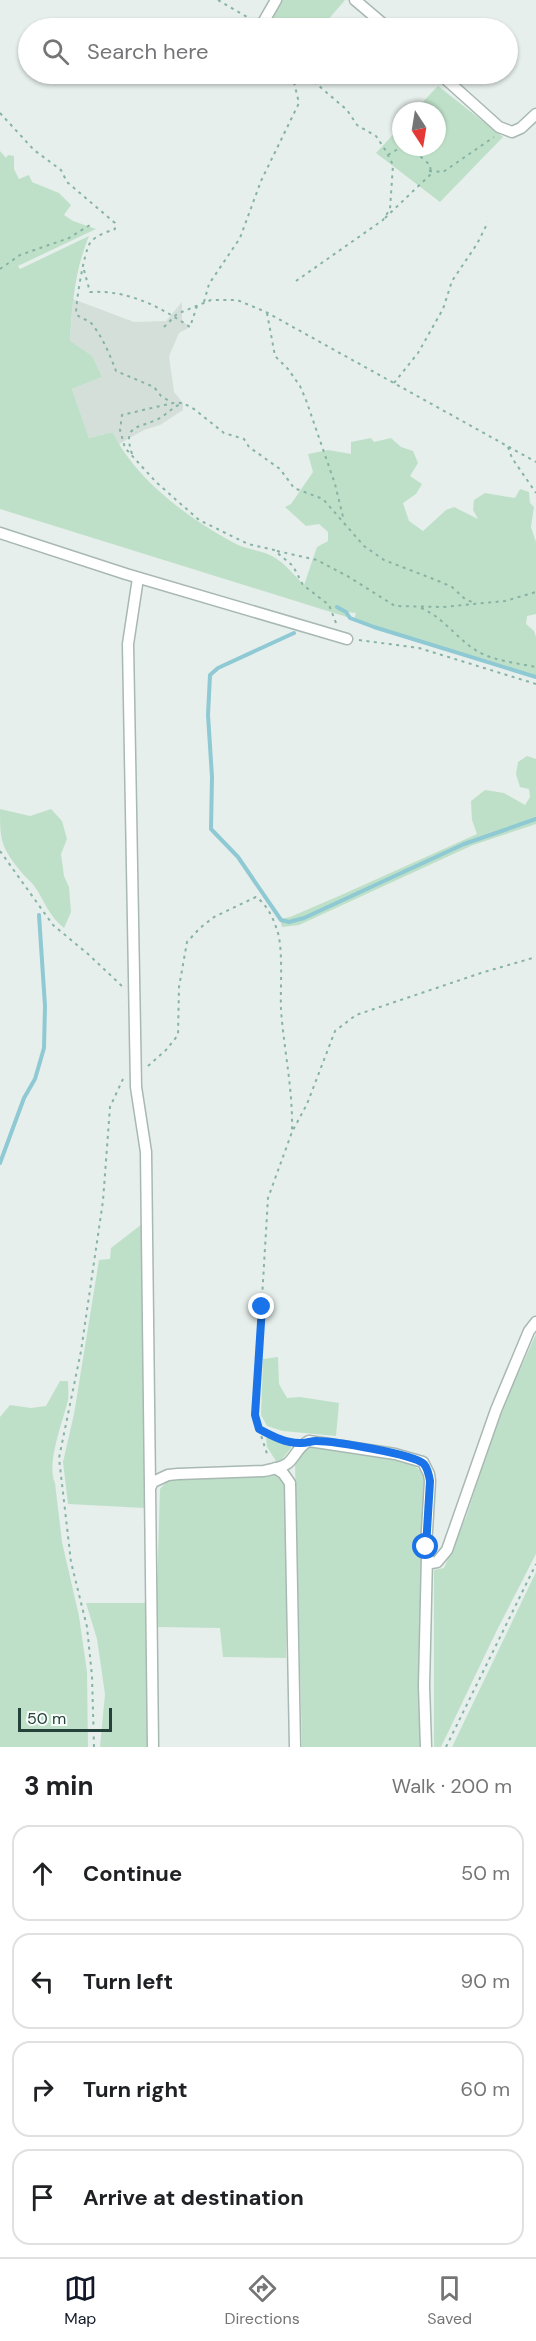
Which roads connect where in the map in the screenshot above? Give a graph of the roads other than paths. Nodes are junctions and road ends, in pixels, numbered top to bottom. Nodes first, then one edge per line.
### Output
1 (276, 0) edge
2 (355, 0) edge
3 (262, 18) edge
4 (376, 18) edge
5 (451, 84) edge
6 (536, 114) edge
7 (0, 533) edge
8 (138, 578) junction
9 (344, 638) road end
10 (536, 1322) edge
11 (275, 1468) junction
12 (150, 1488) junction
13 (427, 1556) junction
14 (153, 1747) edge
15 (295, 1747) edge
16 (426, 1747) edge

1 - 3 street
2 - 4 street
5 - 6 street
7 - 8 street
8 - 9 street
8 - 12 street
10 - 13 street
11 - 12 street
11 - 13 street
11 - 15 street
12 - 14 street
13 - 16 street

